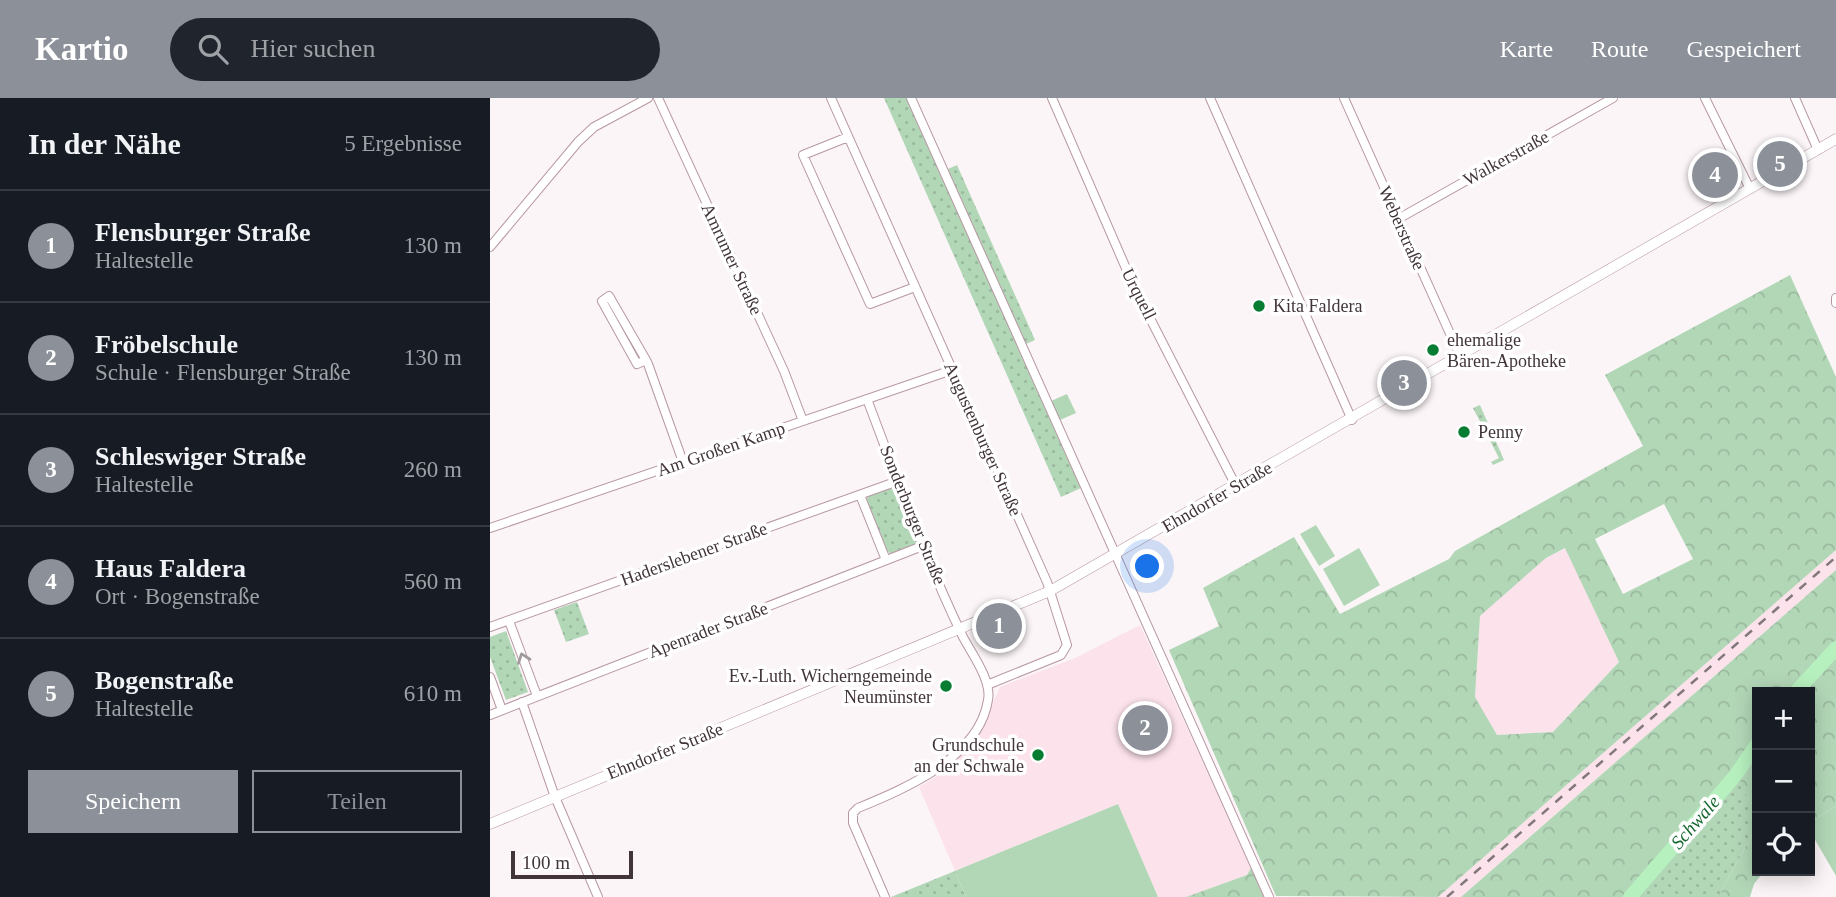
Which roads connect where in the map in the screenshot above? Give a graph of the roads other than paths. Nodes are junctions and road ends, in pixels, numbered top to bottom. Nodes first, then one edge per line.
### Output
1 (648, 98) edge
2 (658, 98) edge
3 (831, 98) edge
4 (912, 98) edge
5 (1052, 98) edge
6 (1210, 98) edge
7 (1344, 98) edge
8 (1613, 98) edge
9 (1705, 98) edge
10 (1795, 98) edge
11 (848, 137) junction
12 (1836, 139) edge
13 (1818, 150) junction
14 (1750, 189) junction
15 (1398, 219) junction
16 (490, 247) edge
17 (915, 287) junction
18 (1461, 358) junction
19 (646, 360) junction
20 (952, 370) junction
21 (867, 399) junction
22 (1352, 419) junction
23 (803, 421) junction
24 (683, 462) junction
25 (898, 481) junction
26 (1236, 486) junction
27 (860, 495) junction
28 (490, 528) edge
29 (925, 545) junction
30 (1116, 555) junction
31 (886, 560) junction
32 (1050, 591) junction
33 (509, 621) junction
34 (491, 624) edge
35 (960, 630) junction
36 (490, 677) edge
37 (987, 685) junction
38 (537, 696) junction
39 (522, 702) junction
40 (502, 710) junction
41 (490, 715) edge
42 (555, 797) junction
43 (490, 824) edge
44 (597, 897) edge
45 (885, 897) edge
46 (1269, 897) edge

1 - 16 street
2 - 23 street, Amrumer Straße
3 - 11 street, Augustenburger Straße
4 - 30 street
5 - 26 street, Urquell
6 - 22 street
7 - 15 street, Weberstraße
8 - 15 street, Walkerstraße
9 - 14 street
10 - 13 street
11 - 17 street, Augustenburger Straße
11 - 17 street
12 - 13 street, Ehndorfer Straße
13 - 14 street, Ehndorfer Straße
14 - 18 street, Ehndorfer Straße
15 - 18 street, Weberstraße
17 - 20 street, Augustenburger Straße
18 - 22 street, Ehndorfer Straße
19 - 19 street
19 - 24 street
20 - 21 street, Am Großen Kamp
20 - 32 street, Augustenburger Straße
21 - 23 street, Am Großen Kamp
21 - 25 street, Sonderburger Straße
22 - 26 street, Ehndorfer Straße
23 - 24 street, Am Großen Kamp
24 - 28 street, Am Großen Kamp
25 - 27 street, Haderslebener Straße
25 - 29 street, Sonderburger Straße
26 - 30 street, Ehndorfer Straße
27 - 31 street
27 - 33 street, Haderslebener Straße
29 - 31 street, Apenrader Straße
29 - 35 street, Sonderburger Straße
30 - 32 street, Ehndorfer Straße
30 - 46 street
31 - 38 street, Apenrader Straße
32 - 35 street, Ehndorfer Straße
32 - 37 street, Augustenburger Straße
33 - 34 street, Haderslebener Straße
38 -> 33 street
35 - 37 street, Sonderburger Straße
35 - 42 street, Ehndorfer Straße
36 - 40 street
37 - 45 street
38 - 39 street, Apenrader Straße
39 - 40 street, Apenrader Straße
39 - 42 street
40 - 41 street, Apenrader Straße
42 - 43 street, Ehndorfer Straße
42 - 44 street

